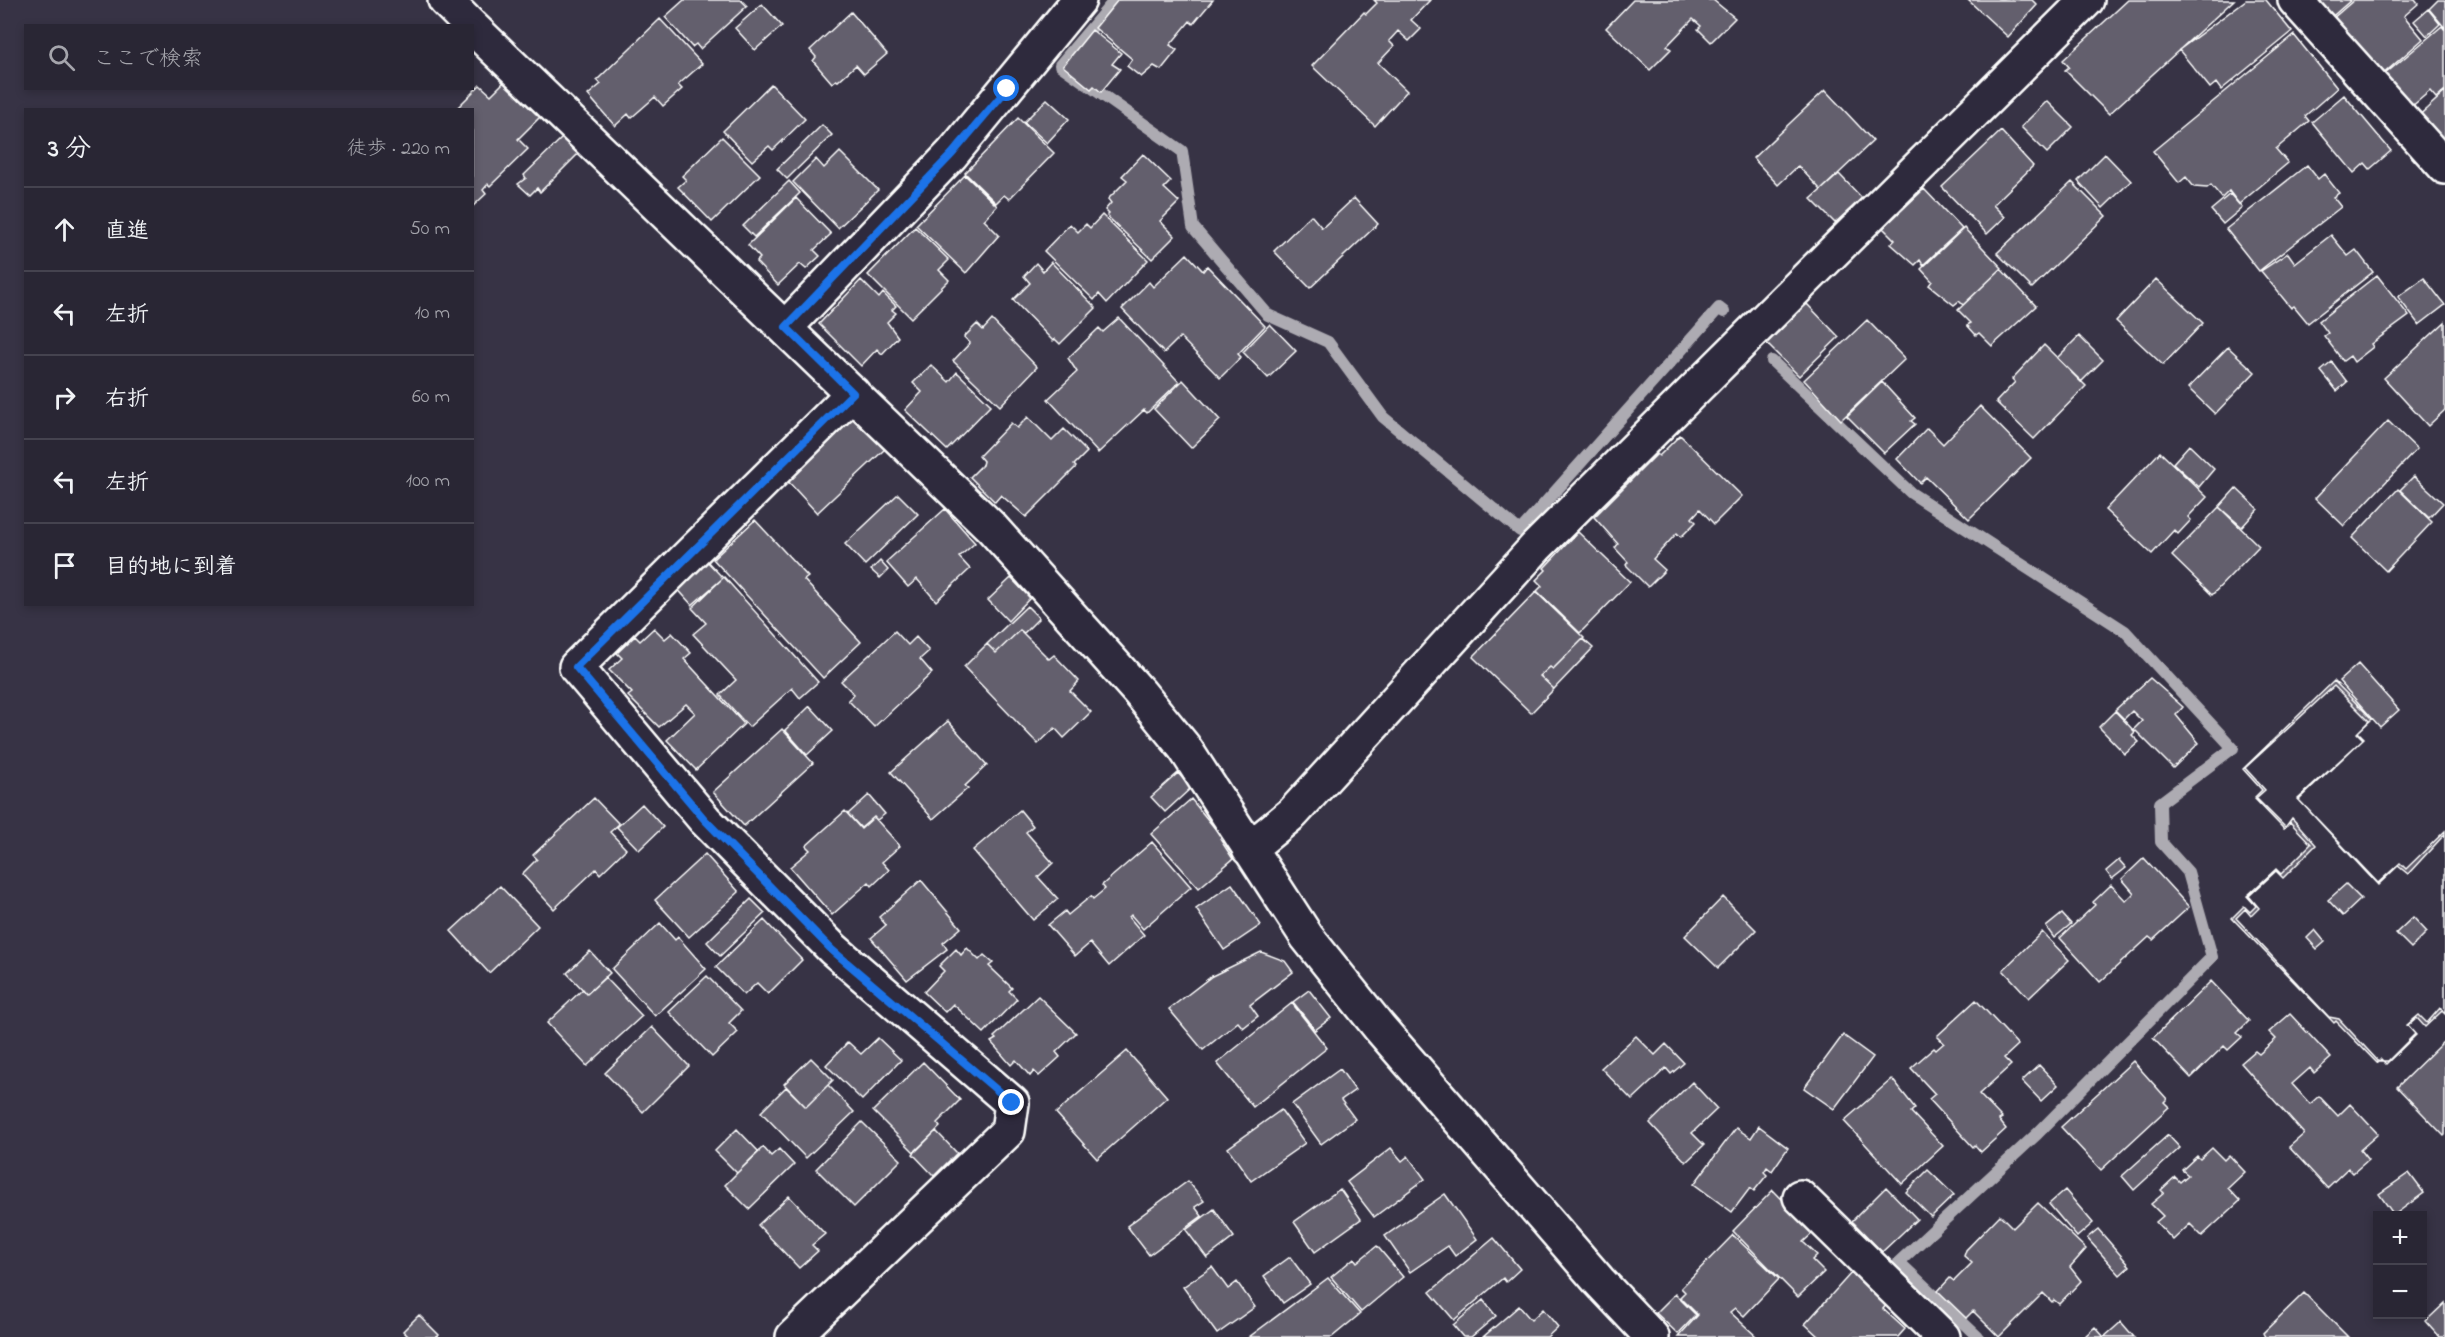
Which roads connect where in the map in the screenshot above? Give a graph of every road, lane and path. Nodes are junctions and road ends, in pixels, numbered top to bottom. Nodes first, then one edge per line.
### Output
1 (445, 0) edge
2 (1079, 0) edge
3 (2087, 0) edge
4 (2295, 0) edge
5 (470, 24) edge
6 (474, 28) edge
7 (2445, 167) edge
8 (786, 327) junction
9 (853, 393) junction
10 (1249, 849) junction
11 (1800, 1197) dead end
12 (794, 1337) edge
13 (1652, 1337) edge
14 (1943, 1337) edge

1 - 5 street
2 - 8 street
3 - 10 street
4 - 7 street
6 - 8 street
8 - 9 street
9 - 10 street
9 - 12 street
10 - 13 street
11 - 14 street

